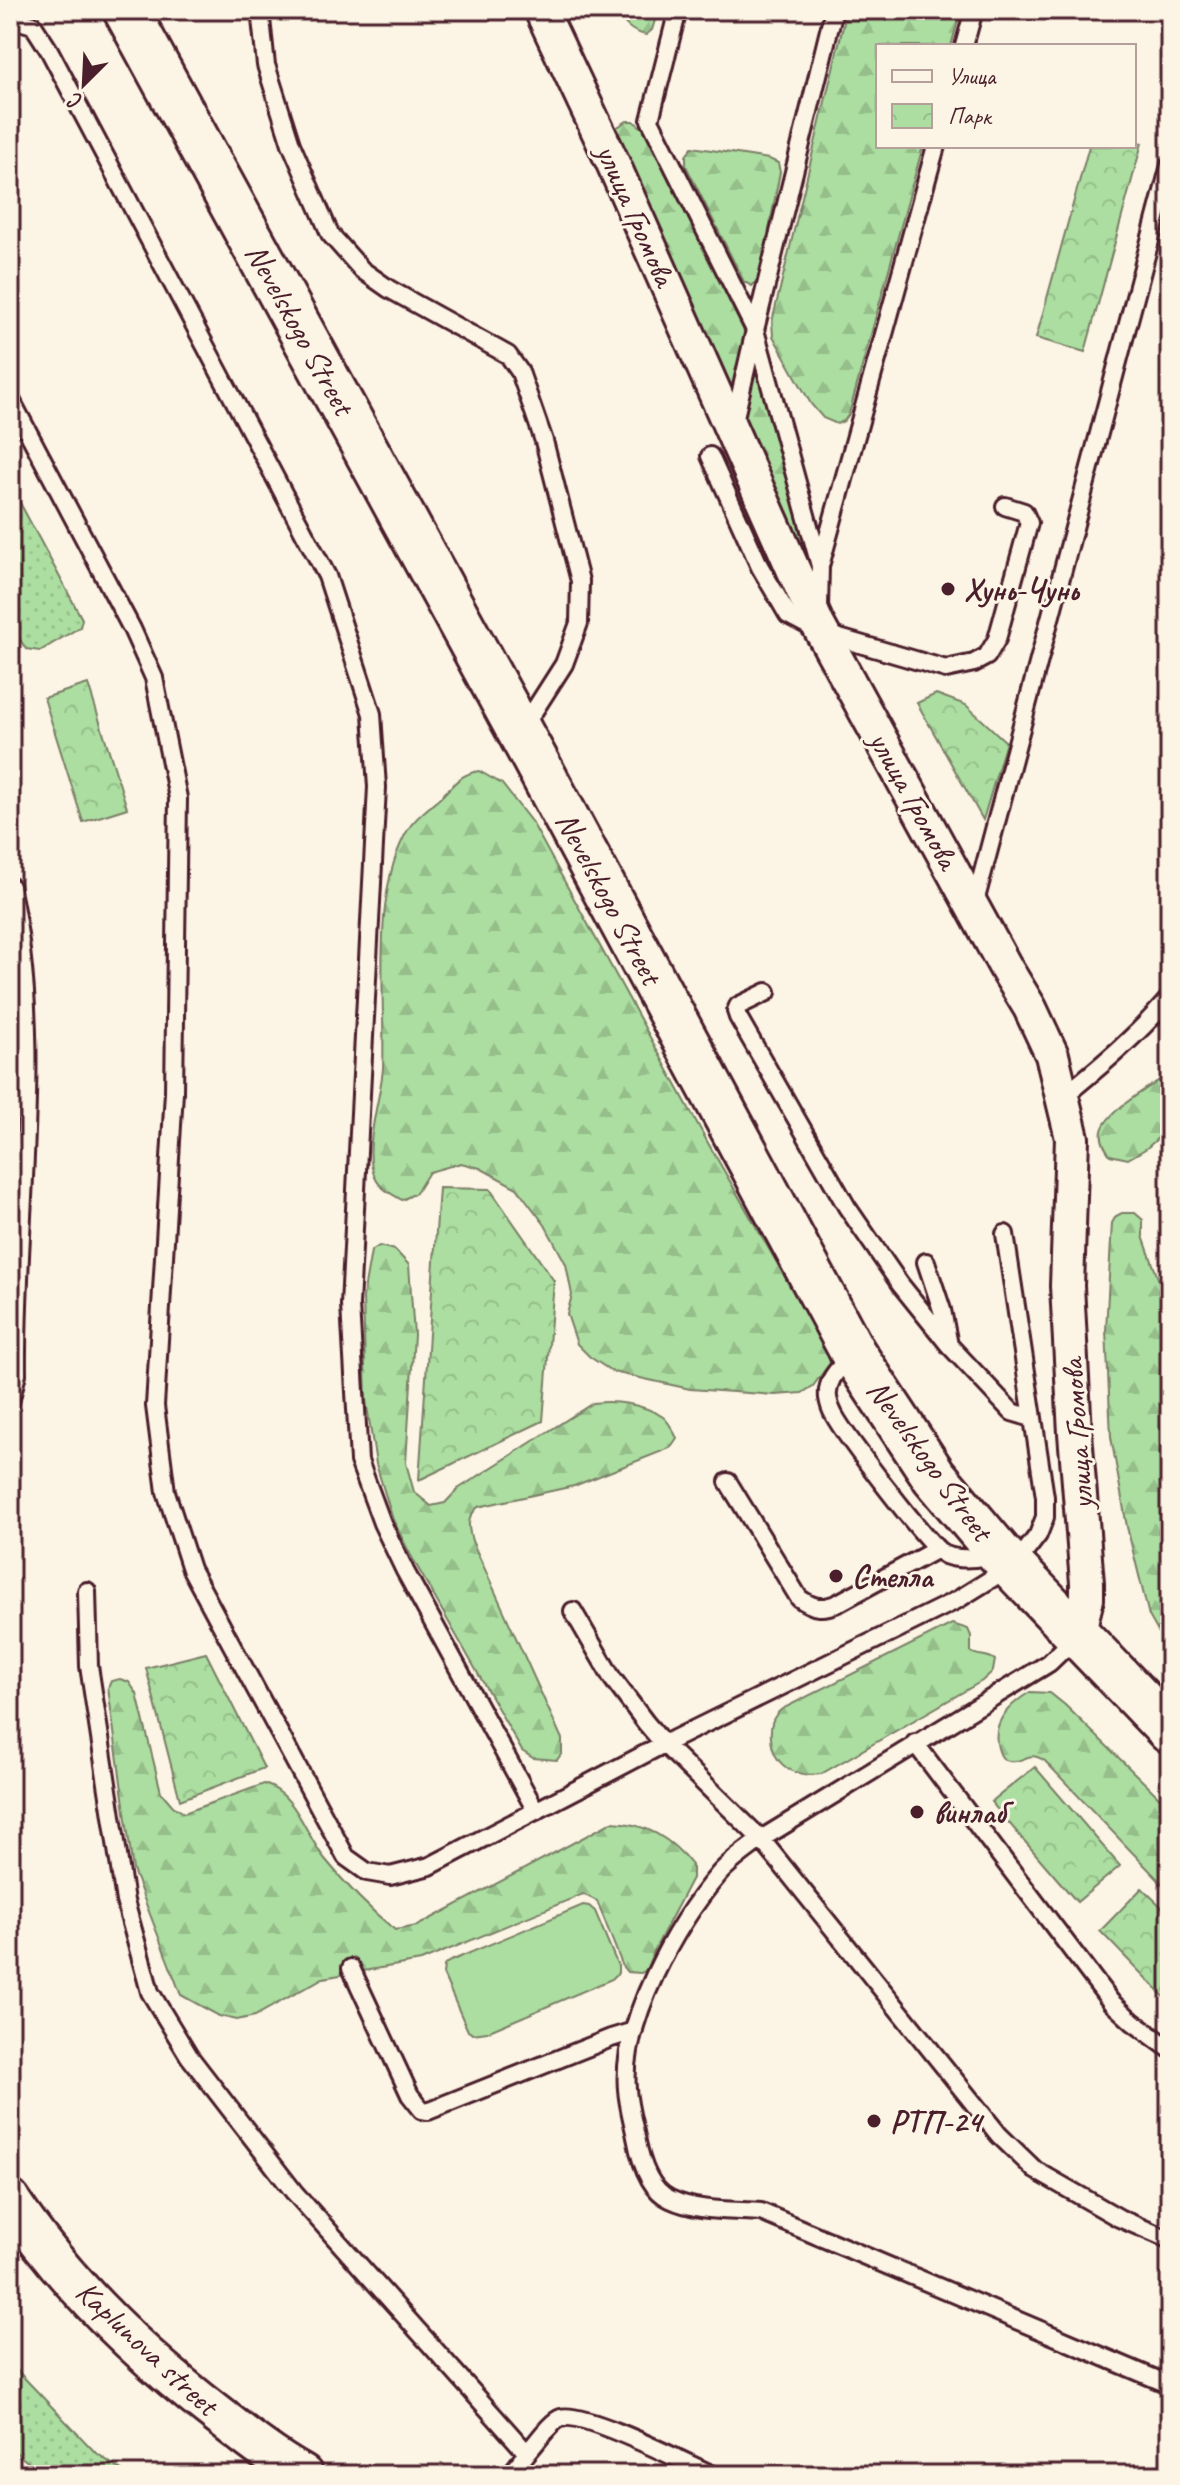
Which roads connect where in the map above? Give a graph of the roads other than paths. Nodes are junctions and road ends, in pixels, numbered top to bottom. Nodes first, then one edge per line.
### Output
1 (126, 10) edge
2 (260, 10) edge
3 (541, 10) edge
4 (678, 10) edge
5 (834, 10) edge
6 (974, 10) edge
7 (10, 18) edge
8 (965, 44) edge
9 (935, 148) edge
10 (1170, 165) edge
11 (755, 330) junction
12 (10, 398) edge
13 (732, 429) junction
14 (710, 456) dead end
15 (1005, 506) dead end
16 (820, 566) junction
17 (820, 629) junction
18 (520, 733) junction
19 (10, 886) edge
20 (973, 908) junction
21 (767, 992) dead end
22 (1170, 997) edge
23 (1064, 1096) junction
24 (1005, 1234) dead end
25 (926, 1262) dead end
26 (949, 1345) junction
27 (853, 1353) junction
28 (10, 1402) edge
29 (1032, 1418) junction
30 (728, 1482) dead end
31 (937, 1549) junction
32 (1005, 1560) junction
33 (87, 1591) dead end
34 (573, 1611) dead end
35 (1078, 1635) junction
36 (1170, 1731) edge
37 (915, 1743) junction
38 (664, 1744) junction
39 (536, 1811) junction
40 (761, 1839) junction
41 (351, 1968) dead end
42 (634, 2031) junction
43 (1170, 2049) edge
44 (10, 2200) edge
45 (1170, 2240) edge
46 (1170, 2385) edge
47 (527, 2453) junction
48 (303, 2475) edge
49 (510, 2475) edge
50 (713, 2475) edge

1 - 18 main road, Nevelskogo Street
2 - 18 lane
3 - 13 street, улица Громова
4 - 11 lane
5 - 11 lane
6 - 8 lane
7 - 39 lane
9 - 16 lane
10 - 20 lane
11 - 13 lane
11 - 16 lane
12 - 39 lane
13 - 17 street, улица Громова
14 - 17 lane
15 - 17 lane
16 - 17 lane
17 - 20 street, улица Громова
18 - 27 main road, Nevelskogo Street
19 - 28 lane
20 - 23 street, улица Громова
21 - 26 lane
22 - 23 lane
23 - 35 street, улица Громова
24 - 29 lane
25 - 26 lane
26 - 29 lane
27 - 31 lane
27 - 32 main road, Nevelskogo Street
29 - 32 lane
30 - 31 lane
31 - 32 lane
32 - 35 main road, Nevelskogo Street
32 - 38 lane
33 - 47 lane
34 - 38 lane
35 - 36 main road, Nevelskogo Street
35 - 37 lane
37 - 40 lane
37 - 43 lane
38 - 39 lane
38 - 40 lane
40 - 42 lane
40 - 45 lane
41 - 42 lane
42 - 46 lane
44 - 48 street, Kaplunova street
47 - 49 lane
47 - 50 lane

